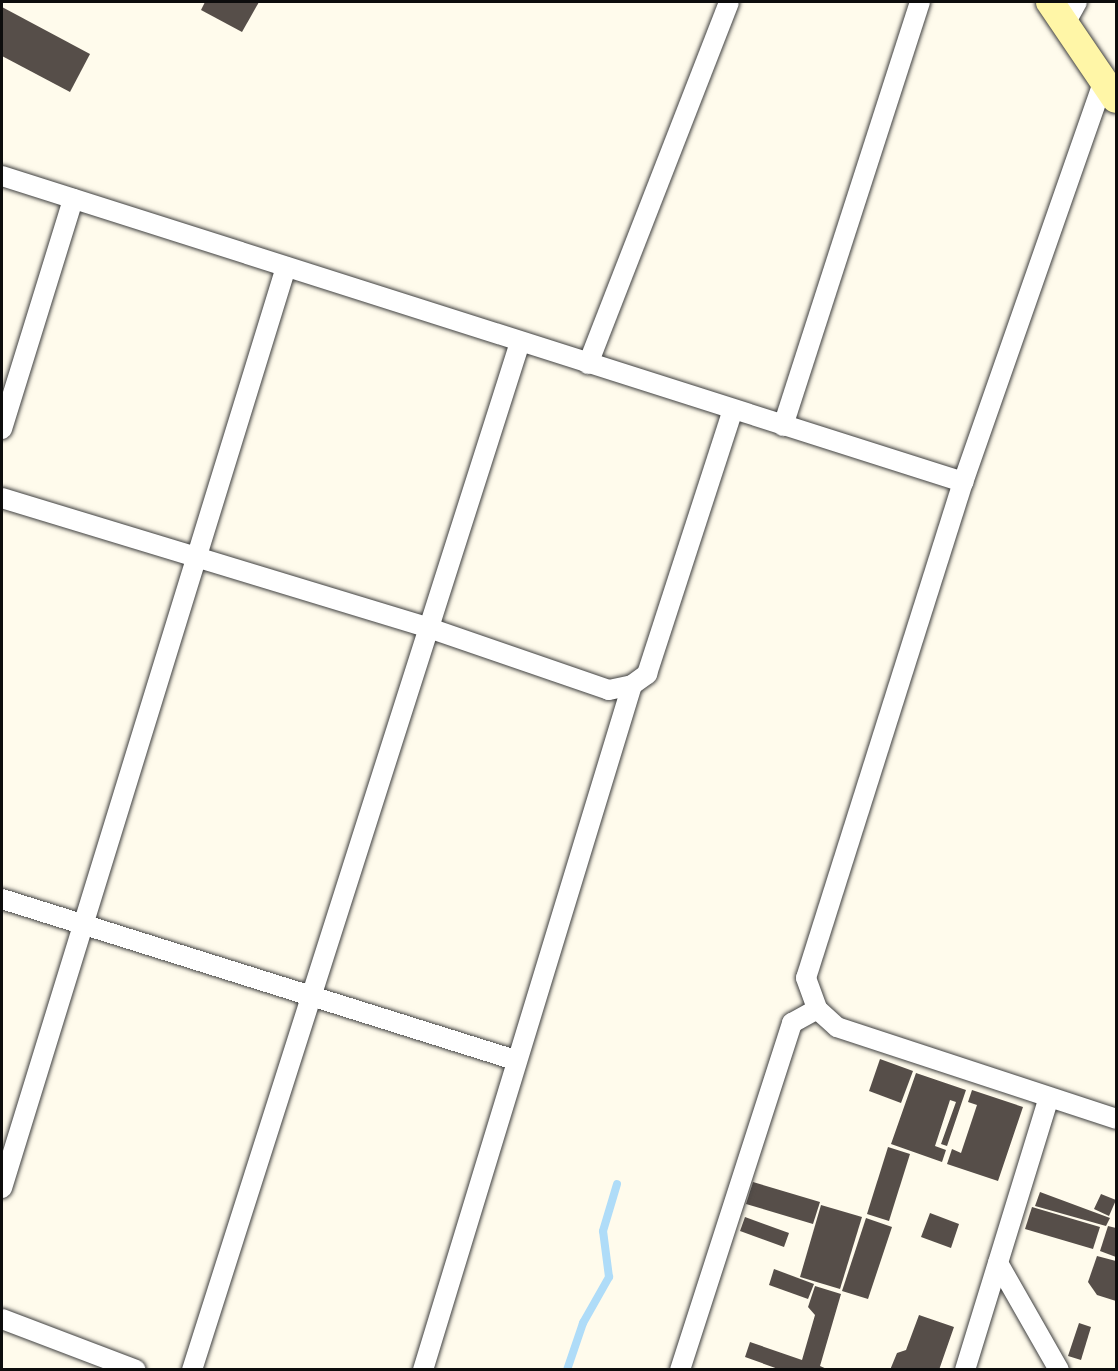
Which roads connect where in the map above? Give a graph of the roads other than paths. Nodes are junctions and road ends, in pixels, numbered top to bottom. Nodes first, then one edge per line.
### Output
1 (729, 2) edge
2 (920, 2) edge
3 (1065, 8) edge
4 (1111, 88) edge
5 (2, 176) edge
6 (73, 199) junction
7 (286, 267) junction
8 (520, 342) junction
9 (588, 364) junction
10 (733, 410) junction
11 (783, 426) junction
12 (2, 429) edge
13 (963, 482) junction
14 (2, 498) edge
15 (196, 557) junction
16 (429, 628) junction
17 (633, 685) junction
18 (2, 899) edge
19 (83, 923) junction
20 (312, 993) junction
21 (817, 1009) junction
22 (515, 1060) junction
23 (1048, 1100) junction
24 (1116, 1119) edge
25 (2, 1188) edge
26 (998, 1263) junction
27 (2, 1320) edge
28 (136, 1370) edge
29 (192, 1370) edge
30 (423, 1370) edge
31 (680, 1370) edge
32 (965, 1370) edge
33 (1059, 1370) edge

1 - 9 street
2 - 11 street
3 - 4 street
4 - 13 street
5 - 6 street
6 - 7 street
6 - 12 street
7 - 8 street
7 - 15 street
8 - 9 street
8 - 16 street
9 - 10 street
10 - 11 street
10 - 17 street
11 - 13 street
13 - 21 street
14 - 15 street
15 - 16 street
15 - 19 street
16 - 17 street
16 - 20 street
17 - 22 street
18 - 19 street
19 - 20 street
19 - 25 street
20 - 22 street
20 - 29 street
21 - 23 street
21 - 31 street
22 - 30 street
23 - 24 street
23 - 26 street
26 - 32 street
26 - 33 street
27 - 28 street

